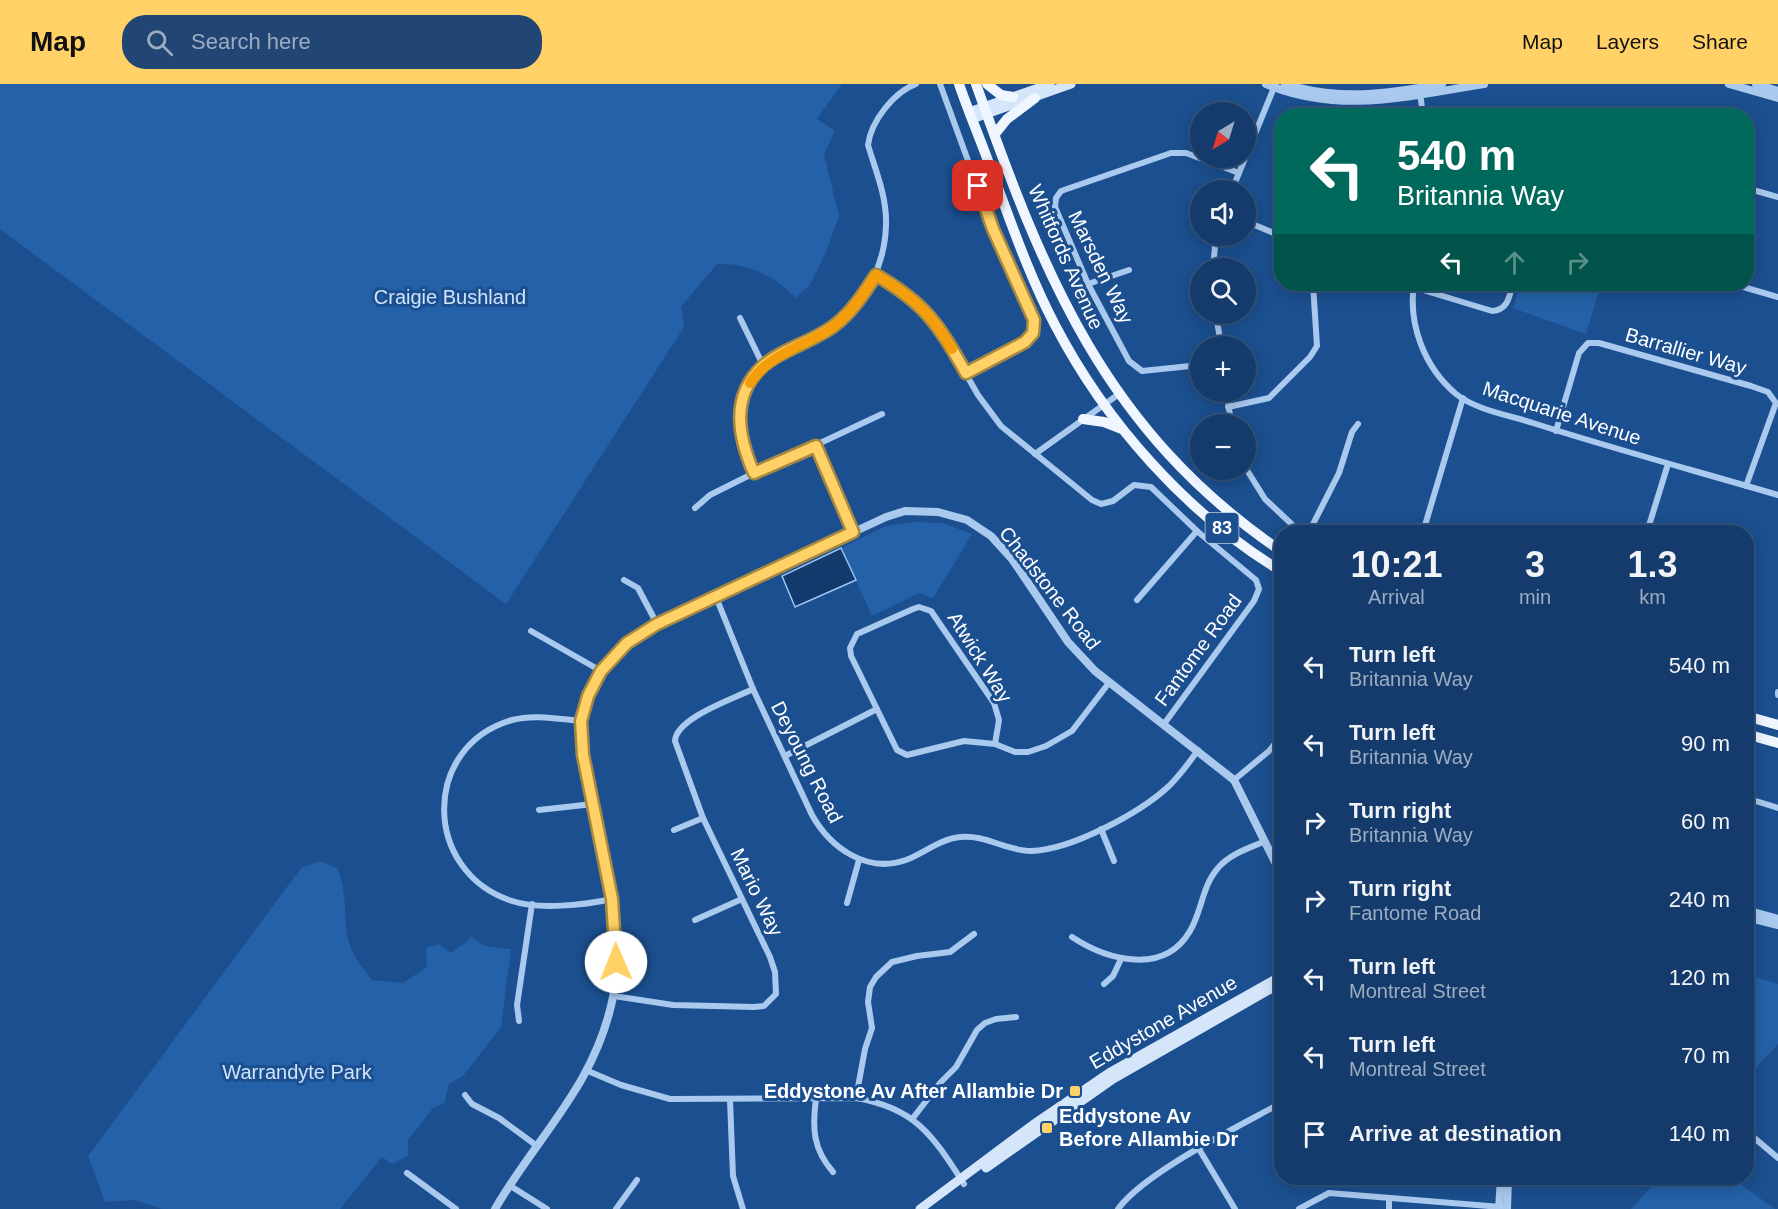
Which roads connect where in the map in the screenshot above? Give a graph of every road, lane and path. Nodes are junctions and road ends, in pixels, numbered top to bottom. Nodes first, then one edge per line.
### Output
1 (916, 84) edge
2 (959, 84) edge
3 (976, 84) edge
4 (987, 84) edge
5 (1050, 84) edge
6 (1071, 84) edge
7 (1285, 84) edge
8 (1442, 84) edge
9 (1484, 84) edge
10 (1729, 84) edge
11 (941, 85) edge
12 (1272, 85) edge
13 (1758, 86) edge
14 (1420, 91) junction
15 (1778, 91) edge
16 (1014, 97) junction
17 (1035, 98) junction
18 (1778, 98) edge
19 (1422, 108) edge
20 (986, 110) junction
21 (971, 116) junction
22 (995, 134) junction
23 (1239, 173) junction
24 (1236, 180) edge
25 (1754, 190) edge
26 (1778, 197) edge
27 (1256, 226) edge
28 (1274, 233) edge
29 (1129, 270) dead end
30 (876, 275) junction
31 (1088, 284) junction
32 (1754, 290) edge
33 (1313, 291) edge
34 (1413, 291) edge
35 (1431, 291) edge
36 (1511, 291) edge
37 (1778, 297) edge
38 (740, 318) dead end
39 (763, 365) junction
40 (1190, 366) edge
41 (966, 373) junction
42 (1119, 394) junction
43 (1463, 398) junction
44 (1228, 402) edge
45 (1104, 404) junction
46 (1228, 407) junction
47 (882, 414) dead end
48 (1229, 414) edge
49 (1083, 419) junction
50 (1358, 424) dead end
51 (1125, 430) junction
52 (1556, 431) junction
53 (816, 446) junction
54 (1035, 454) junction
55 (1668, 464) junction
56 (754, 473) junction
57 (1253, 480) edge
58 (1746, 486) junction
59 (1778, 495) edge
60 (695, 508) dead end
61 (1293, 525) edge
62 (1313, 525) edge
63 (1425, 525) edge
64 (1649, 525) edge
65 (1197, 531) junction
66 (853, 532) junction
67 (1274, 546) edge
68 (1274, 566) edge
69 (624, 580) dead end
70 (716, 597) junction
71 (1137, 600) dead end
72 (657, 624) junction
73 (531, 631) dead end
74 (601, 671) junction
75 (1108, 684) junction
76 (753, 689) junction
77 (877, 709) junction
78 (1754, 718) edge
79 (581, 721) junction
80 (1164, 724) junction
81 (1778, 725) edge
82 (1754, 736) edge
83 (1778, 743) edge
84 (995, 744) junction
85 (1274, 745) edge
86 (1198, 750) junction
87 (785, 756) junction
88 (1234, 780) junction
89 (1754, 800) edge
90 (593, 804) junction
91 (1778, 808) edge
92 (539, 810) dead end
93 (704, 818) junction
94 (1101, 829) junction
95 (674, 830) dead end
96 (1266, 841) junction
97 (1274, 858) edge
98 (859, 860) junction
99 (1114, 861) dead end
100 (612, 899) junction
101 (742, 899) junction
102 (847, 903) dead end
103 (532, 904) junction
104 (1754, 912) edge
105 (1754, 919) edge
106 (1778, 919) edge
107 (695, 920) dead end
108 (1778, 926) edge
109 (974, 934) dead end
110 (1072, 937) dead end
111 (1121, 959) junction
112 (1274, 980) edge
113 (1104, 984) dead end
114 (1274, 987) edge
115 (614, 996) junction
116 (1016, 1017) dead end
117 (519, 1021) dead end
118 (588, 1071) junction
119 (465, 1095) dead end
120 (856, 1098) junction
121 (816, 1099) junction
122 (730, 1100) junction
123 (1274, 1107) edge
124 (913, 1118) junction
125 (1754, 1138) edge
126 (537, 1146) junction
127 (1199, 1149) junction
128 (1778, 1158) edge
129 (833, 1172) dead end
130 (407, 1173) dead end
131 (637, 1180) dead end
132 (962, 1181) junction
133 (509, 1185) junction
134 (1501, 1185) edge
135 (1507, 1185) edge
136 (1389, 1198) junction
137 (1503, 1208) edge
138 (456, 1209) edge
139 (495, 1209) edge
140 (547, 1209) edge
141 (616, 1209) edge
142 (743, 1209) edge
143 (920, 1209) edge
144 (929, 1209) edge
145 (1118, 1209) edge
146 (1235, 1209) edge
147 (1299, 1209) edge
148 (1389, 1209) edge

1 - 30 street
2 - 21 main road, Whitfords Avenue / 83
3 - 20 main road, Whitfords Avenue / 83
4 - 16 main road
5 - 16 main road
6 - 17 main road
7 - 14 street
8 - 14 street
9 - 14 street
10 - 13 street
11 - 41 street
12 - 14 street
12 - 23 street
13 - 15 street
13 - 18 street
14 - 19 street
16 - 20 main road
17 - 20 main road
17 - 22 main road
20 - 21 main road
20 - 22 main road, Whitfords Avenue / 83
21 - 45 main road, Whitfords Avenue / 83
22 - 42 main road, Whitfords Avenue / 83
23 - 24 street
23 - 31 street, Marsden Way
25 - 26 street
27 - 28 street
29 - 31 street
30 - 39 street
30 - 41 street, Fantome Road
31 - 40 street, Marsden Way
32 - 37 street
33 - 46 street
34 - 43 street, Macquarie Avenue
35 - 36 street
38 - 39 street
39 - 56 street
41 - 54 street, Fantome Road
42 - 45 street
42 - 67 main road, Whitfords Avenue / 83
43 - 52 street, Macquarie Avenue
43 - 63 street
44 - 46 street
45 - 49 street
45 - 51 main road, Whitfords Avenue / 83
46 - 48 street
47 - 53 street
49 - 51 main road
49 - 54 street
50 - 62 street
51 - 68 main road, Whitfords Avenue / 83
52 - 55 street, Macquarie Avenue
52 - 58 street, Barrallier Way
53 - 56 street
53 - 66 street
54 - 65 street, Fantome Road
55 - 58 street, Macquarie Avenue
55 - 64 street
56 - 60 street
57 - 61 street
58 - 59 street, Macquarie Avenue
65 - 71 street
65 - 80 street, Fantome Road
66 - 70 street, Chadstone Road
66 - 75 street, Chadstone Road
69 - 72 street
70 - 72 street, Chadstone Road
70 - 76 street, Deyoung Road
72 - 74 street, Chadstone Road
73 - 74 street
74 - 79 street, Chadstone Road
75 - 80 street, Chadstone Road
75 - 84 street, Atwick Way
76 - 87 street, Deyoung Road
76 - 93 street, Mario Way
77 - 84 street, Atwick Way
77 - 84 street, Atwick Way
77 - 87 street
78 - 81 main road
79 - 90 street, Chadstone Road
79 - 103 street
80 - 86 street, Chadstone Road
82 - 83 main road
85 - 88 street
86 - 88 street, Chadstone Road
86 - 94 street
87 - 98 street, Deyoung Road
88 - 96 street, Chadstone Road
89 - 91 street
90 - 92 street
90 - 100 street, Chadstone Road
93 - 95 street
93 - 101 street, Mario Way
94 - 98 street
94 - 99 street
96 - 97 street, Chadstone Road
96 - 111 street
98 - 102 street
100 - 103 street
100 - 115 street, Chadstone Road
101 - 107 street
101 - 115 street, Mario Way
103 - 117 street
104 - 106 street
105 - 108 street
109 - 120 street
110 - 111 street
111 - 113 street
112 - 132 main road, Eddystone Avenue
114 - 132 main road, Eddystone Avenue
115 - 118 street, Chadstone Road
116 - 124 street
118 - 122 street
118 - 126 street, Chadstone Road
119 - 126 street
120 - 121 street
120 - 124 street
121 - 122 street
121 - 129 street
122 - 142 street
123 - 127 street
124 - 132 street
125 - 128 street
126 - 133 street, Chadstone Road
127 - 145 street
127 - 146 street
130 - 138 street
131 - 141 street
132 - 143 main road, Eddystone Avenue
132 - 144 main road, Eddystone Avenue
133 - 139 street, Chadstone Road
133 - 140 street
134 - 137 street
135 - 137 street
136 - 137 street
136 - 147 street
136 - 148 street

